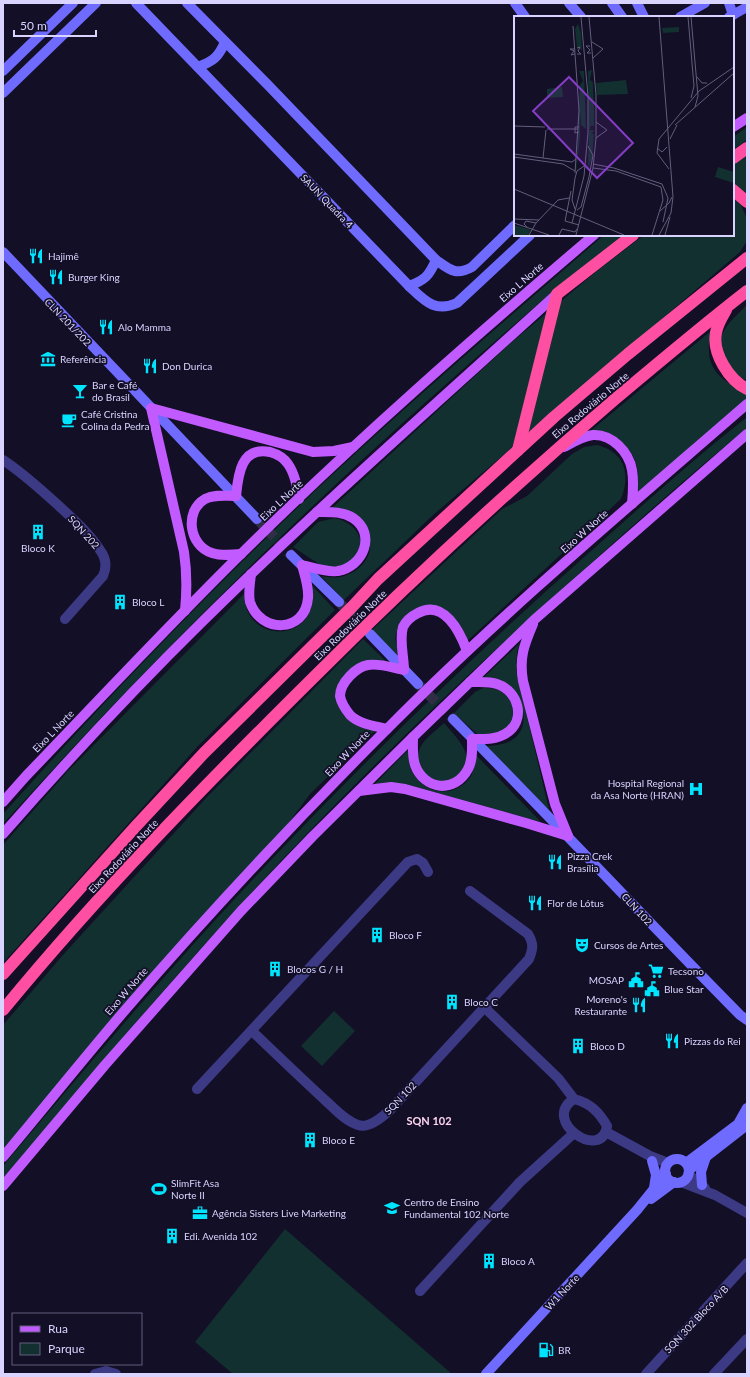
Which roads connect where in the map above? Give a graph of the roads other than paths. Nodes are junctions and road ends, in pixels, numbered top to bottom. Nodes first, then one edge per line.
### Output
1 (73, 3) edge
2 (96, 3) edge
3 (136, 3) edge
4 (187, 3) edge
5 (514, 3) edge
6 (569, 3) edge
7 (612, 3) edge
8 (637, 3) edge
9 (705, 3) edge
10 (729, 3) edge
11 (743, 6) edge
12 (524, 16) edge
13 (580, 16) edge
14 (621, 16) edge
15 (644, 16) edge
16 (682, 16) edge
17 (731, 16) edge
18 (225, 42) junction
19 (198, 66) junction
20 (3, 71) edge
21 (3, 93) edge
22 (747, 118) edge
23 (734, 126) edge
24 (747, 148) edge
25 (734, 157) edge
26 (734, 191) edge
27 (747, 202) edge
28 (514, 226) edge
29 (529, 236) edge
30 (593, 236) edge
31 (632, 236) edge
32 (3, 252) edge
33 (747, 258) edge
34 (436, 260) junction
35 (409, 286) junction
36 (747, 291) edge
37 (557, 294) junction
38 (729, 304) junction
39 (747, 389) edge
40 (747, 404) edge
41 (151, 408) junction
42 (747, 434) edge
43 (355, 446) junction
44 (518, 450) junction
45 (547, 457) junction
46 (3, 460) edge
47 (236, 496) junction
48 (299, 499) junction
49 (632, 504) junction
50 (317, 512) junction
51 (257, 519) tunnel mouth
52 (240, 554) junction
53 (291, 555) tunnel mouth
54 (302, 565) junction
55 (251, 574) junction
56 (338, 602) tunnel mouth
57 (185, 611) junction
58 (65, 619) dead end
59 (534, 620) junction
60 (370, 634) tunnel mouth
61 (467, 651) junction
62 (404, 670) junction
63 (470, 682) junction
64 (418, 684) tunnel mouth
65 (452, 719) tunnel mouth
66 (387, 729) junction
67 (413, 737) junction
68 (472, 739) junction
69 (359, 791) junction
70 (3, 802) edge
71 (3, 834) edge
72 (568, 836) junction
73 (428, 872) dead end
74 (470, 892) dead end
75 (3, 974) edge
76 (485, 1008) junction
77 (3, 1010) edge
78 (743, 1017) edge
79 (747, 1026) edge
80 (252, 1031) junction
81 (198, 1089) dead end
82 (574, 1099) junction
83 (747, 1108) edge
84 (747, 1125) edge
85 (606, 1132) junction
86 (573, 1134) junction
87 (631, 1145) junction
88 (3, 1157) edge
89 (706, 1157) junction
90 (652, 1161) junction
91 (667, 1169) junction
92 (688, 1169) junction
93 (677, 1182) junction
94 (702, 1185) junction
95 (3, 1186) edge
96 (654, 1189) junction
97 (715, 1195) junction
98 (637, 1210) junction
99 (747, 1213) edge
100 (747, 1263) edge
101 (420, 1291) dead end
102 (747, 1339) edge
103 (94, 1374) edge
104 (116, 1374) edge
105 (486, 1374) edge
106 (646, 1374) edge
107 (714, 1374) edge

1 - 20 street
2 - 21 street
3 - 19 street, SAUN Quadra 4
4 - 18 street
5 - 12 street
6 - 13 street
7 - 14 street
8 - 15 street
9 - 16 street
10 - 17 street
11 - 17 street
18 - 19 street
18 - 34 street
19 - 35 street, SAUN Quadra 4
22 - 23 main road
24 - 25 highway
26 - 27 highway
28 - 34 street
29 - 35 street, SAUN Quadra 4
30 - 43 main road, Eixo L Norte
31 - 37 highway
32 - 41 street, CLN 201/202
33 - 44 highway, Eixo Rodoviário Norte
34 - 35 street
36 - 38 highway, Eixo Rodoviário Norte
37 - 44 highway
37 - 50 main road
38 - 39 highway
38 - 45 highway, Eixo Rodoviário Norte
40 - 49 main road, Eixo W Norte
41 - 43 main road
41 - 47 street, CLN 201/202
41 - 57 main road
42 - 59 main road
43 - 48 main road, Eixo L Norte
44 - 75 highway, Eixo Rodoviário Norte
45 - 49 main road
45 - 77 highway, Eixo Rodoviário Norte
46 - 58 street, SQN 202
47 - 48 main road
47 - 51 street, CLN 201/202
47 - 52 main road
48 - 52 main road, Eixo L Norte
49 - 61 main road, Eixo W Norte
50 - 54 main road
50 - 55 main road
52 - 57 main road, Eixo L Norte
53 - 54 street
54 - 55 main road
54 - 56 street
55 - 71 main road
57 - 70 main road, Eixo L Norte
59 - 63 main road
59 - 72 main road
60 - 62 street
61 - 62 main road
61 - 66 main road, Eixo W Norte
62 - 64 street
62 - 66 main road
63 - 67 main road
63 - 68 main road
65 - 68 street, CLN 102
66 - 88 main road, Eixo W Norte
67 - 68 main road
67 - 69 main road
68 - 72 street, CLN 102
69 - 72 main road
69 - 95 main road
72 - 78 street, CLN 102
73 - 80 street
74 - 76 street, SQN 102
76 - 80 street, SQN 102
76 - 82 street
78 - 79 street, CLN 102
80 - 81 street
82 - 85 street
82 - 86 street
83 - 92 street
84 - 89 street
85 - 86 street
85 - 87 street
86 - 101 street
87 - 90 street
87 - 91 street
89 - 92 street
89 - 94 street
90 - 91 street
90 - 96 street
91 - 92 street
91 - 93 street
91 - 96 street, W1 Norte
92 - 93 street
92 - 94 street
93 - 97 street
93 - 98 street, W1 Norte
94 - 97 street
96 - 98 street, W1 Norte
97 - 99 street
98 - 105 street, W1 Norte
100 - 106 street, SQN 302 Bloco A/B
102 - 107 street
103 - 104 street

